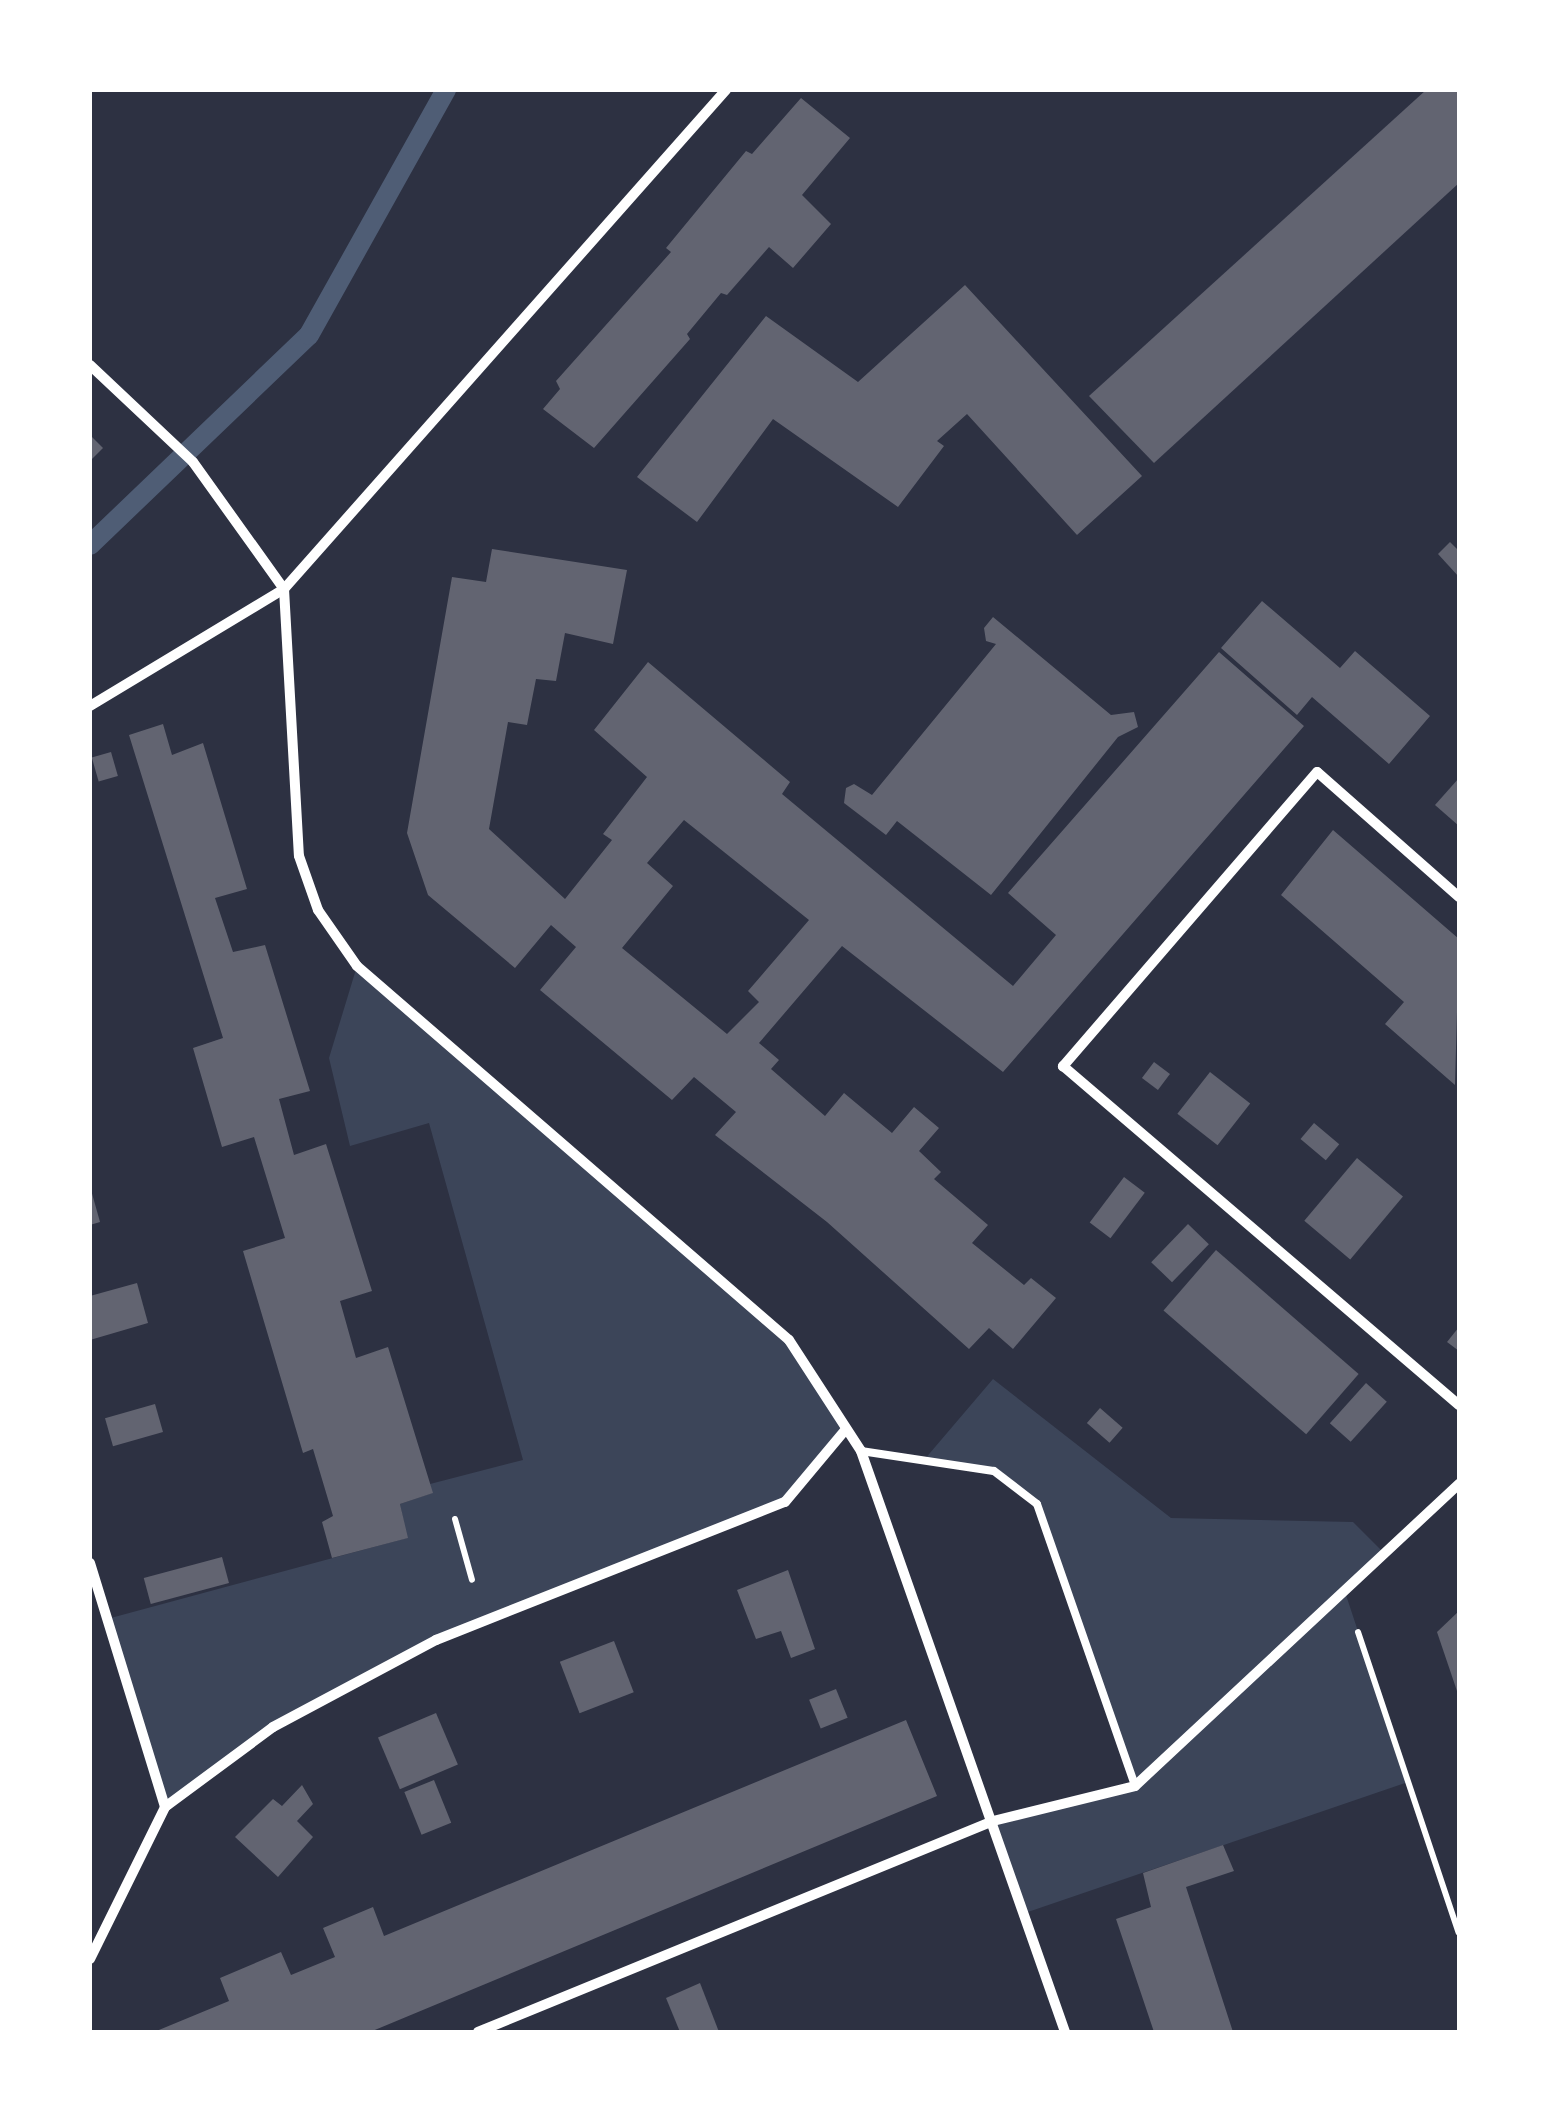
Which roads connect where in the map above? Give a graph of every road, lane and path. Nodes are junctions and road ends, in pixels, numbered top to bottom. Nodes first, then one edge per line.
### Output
1 (726, 90) edge
2 (90, 365) edge
3 (284, 590) junction
4 (90, 706) edge
5 (1459, 897) edge
6 (1459, 1406) edge
7 (846, 1430) junction
8 (861, 1451) junction
9 (1459, 1484) edge
10 (454, 1519) dead end
11 (90, 1562) edge
12 (1344, 1588) junction
13 (484, 1623) junction
14 (1135, 1786) junction
15 (164, 1808) junction
16 (993, 1821) junction
17 (1459, 1934) edge
18 (90, 1959) edge
19 (478, 2032) edge
20 (1065, 2032) edge

1 - 3 street
2 - 3 street
3 - 4 street
3 - 7 street
5 - 6 street
7 - 8 street
7 - 13 street
8 - 14 lane
8 - 16 street
9 - 12 street
10 - 13 path
11 - 15 street
12 - 14 street
12 - 17 path
13 - 15 street
14 - 16 street
15 - 18 street
16 - 19 street
16 - 20 street

